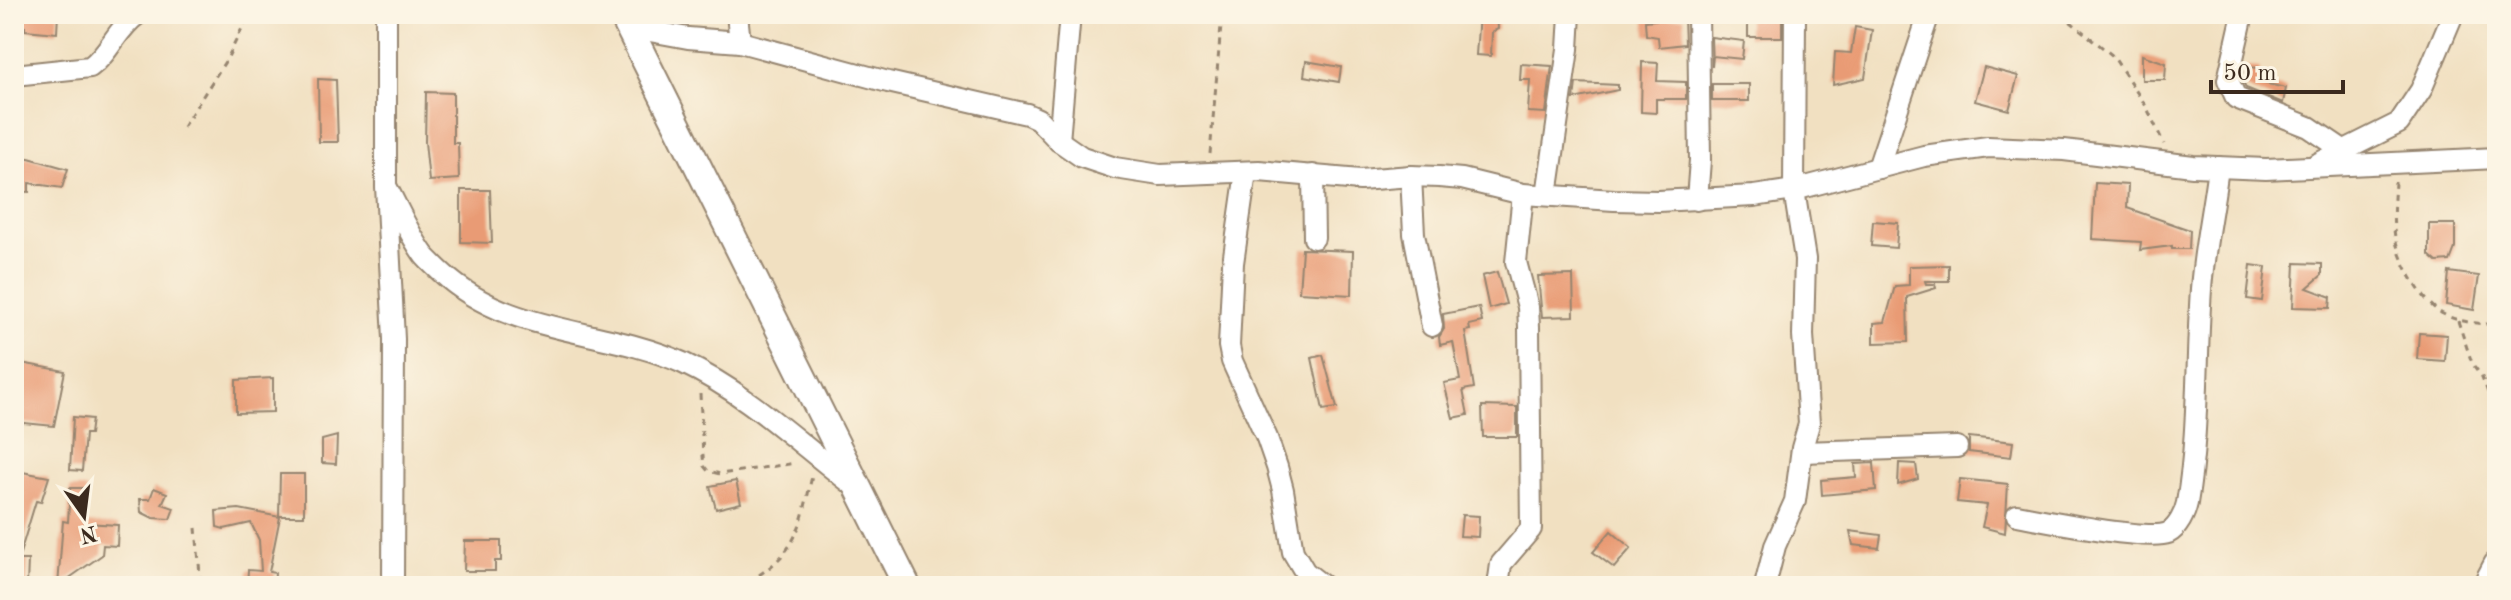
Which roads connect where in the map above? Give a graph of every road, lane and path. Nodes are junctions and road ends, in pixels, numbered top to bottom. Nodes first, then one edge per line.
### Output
1 (138, 14) edge
2 (249, 14) edge
3 (386, 14) edge
4 (466, 14) edge
5 (488, 14) edge
6 (737, 14) edge
7 (1070, 14) edge
8 (1222, 14) edge
9 (1570, 14) edge
10 (1698, 14) edge
11 (1795, 14) edge
12 (1929, 14) edge
13 (2061, 14) edge
14 (2243, 14) edge
15 (2453, 14) edge
16 (625, 20) edge
17 (740, 42) junction
18 (14, 75) edge
19 (183, 127) dead end
20 (1059, 141) junction
21 (2343, 150) junction
22 (2497, 158) edge
23 (2405, 162) junction
24 (2174, 164) junction
25 (2218, 167) junction
26 (2312, 167) junction
27 (1878, 168) junction
28 (1246, 172) junction
29 (1209, 174) junction
30 (1313, 175) junction
31 (1411, 176) junction
32 (386, 186) junction
33 (1794, 190) junction
34 (1523, 194) junction
35 (1547, 195) junction
36 (1697, 200) junction
37 (1314, 238) dead end
38 (2458, 321) junction
39 (2497, 325) edge
40 (1432, 326) dead end
41 (696, 370) junction
42 (2497, 416) edge
43 (1957, 447) dead end
44 (1802, 452) junction
45 (815, 459) junction
46 (859, 490) junction
47 (2017, 515) dead end
48 (196, 528) dead end
49 (2497, 565) edge
50 (759, 575) dead end
51 (201, 586) edge
52 (393, 586) edge
53 (907, 586) edge
54 (1323, 586) edge
55 (1498, 586) edge
56 (1765, 586) edge
57 (2486, 586) edge

1 - 18 street
2 - 19 path
3 - 32 street
4 - 5 path
6 - 17 street
7 - 20 street
8 - 29 path
9 - 35 street
10 - 36 street
11 - 33 street
12 - 27 street
13 - 24 path
14 - 21 street
15 - 21 street
16 - 17 street
16 - 46 street
17 - 20 street
20 - 29 street
21 - 26 street
22 - 23 street
23 - 26 street
23 - 38 path
24 - 25 street
24 - 27 street
25 - 26 street
25 - 47 street
27 - 33 street
28 - 29 street
28 - 30 street
28 - 54 street
30 - 31 street
30 - 37 street
31 - 34 street
31 - 40 street
32 - 41 street
32 - 52 street
33 - 36 street
33 - 44 street
34 - 35 street
34 - 55 street
35 - 36 street
38 - 39 path
38 - 42 path
41 - 45 street
41 - 45 path
43 - 44 street
44 - 56 street
45 - 46 street
45 - 50 path
46 - 53 street
48 - 51 path
49 - 57 street

